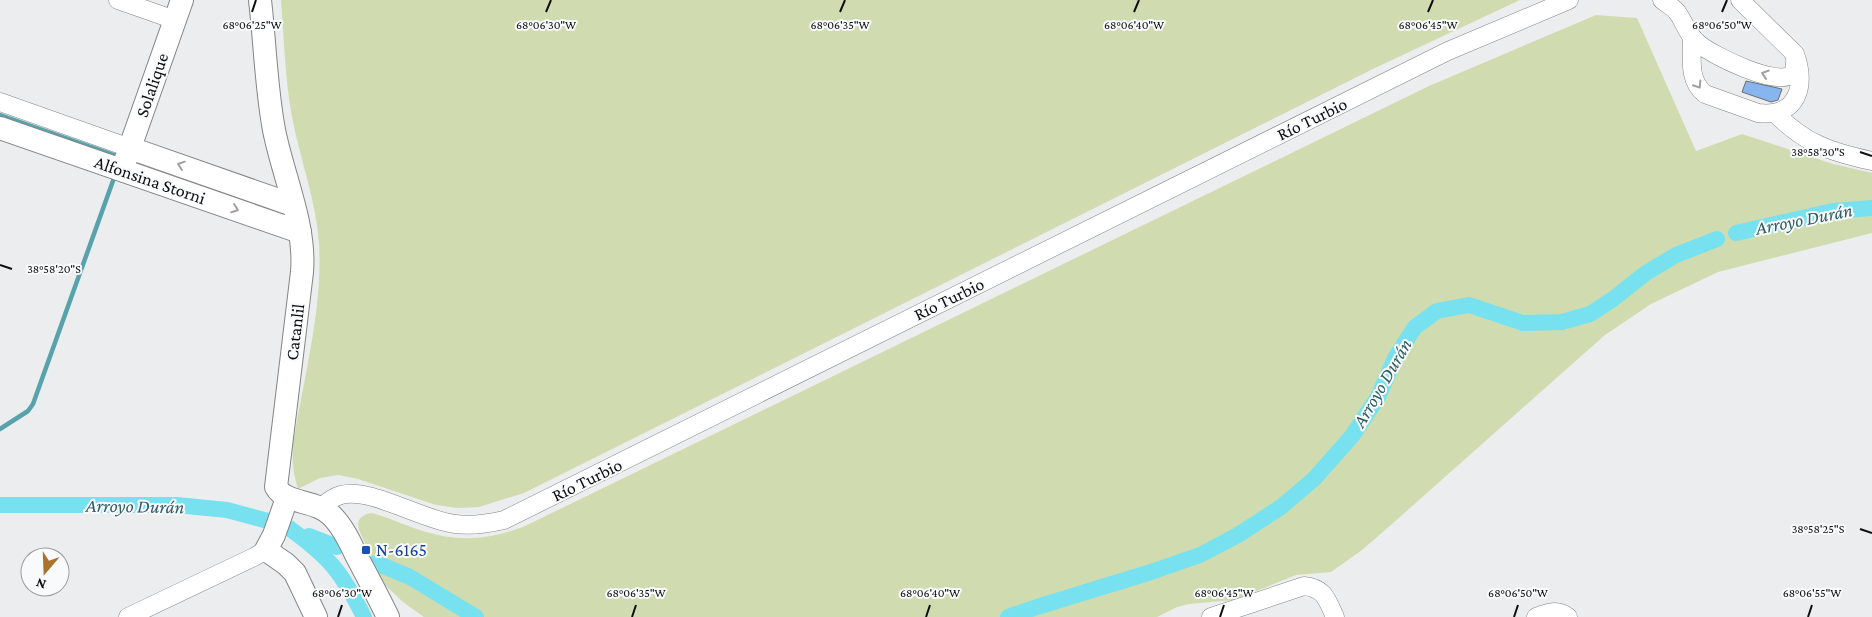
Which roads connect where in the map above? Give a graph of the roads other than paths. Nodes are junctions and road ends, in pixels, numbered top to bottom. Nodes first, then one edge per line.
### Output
1 (118, 0) edge
2 (260, 0) edge
3 (1569, 0) edge
4 (1662, 0) edge
5 (1740, 0) edge
6 (178, 10) edge
7 (1692, 38) junction
8 (1795, 54) junction
9 (0, 102) edge
10 (1775, 113) junction
11 (0, 128) edge
12 (130, 148) junction
13 (1872, 161) edge
14 (122, 170) junction
15 (293, 205) junction
16 (300, 232) junction
17 (287, 498) junction
18 (322, 507) junction
19 (266, 550) junction
20 (1564, 615) edge
21 (128, 617) edge
22 (316, 617) edge
23 (388, 617) edge
24 (1211, 617) edge
25 (1335, 617) edge
26 (1536, 617) edge

1 - 6 street
2 - 15 street, Catanlil
3 - 18 street, Río Turbio
4 - 7 street
5 - 8 street
6 - 12 street, Solalique
8 -> 7 street
7 -> 10 street
8 - 10 street
9 - 12 street, Alfonsina Storni
10 - 13 street
11 - 14 street, Alfonsina Storni
12 - 14 street, Solalique
15 -> 12 street, Alfonsina Storni
14 -> 16 street, Alfonsina Storni
15 - 16 street, Catanlil
16 - 17 street, Catanlil
17 - 18 street
17 - 19 street
18 - 23 street
19 - 21 street
19 - 22 street
20 - 26 street
24 - 25 street

